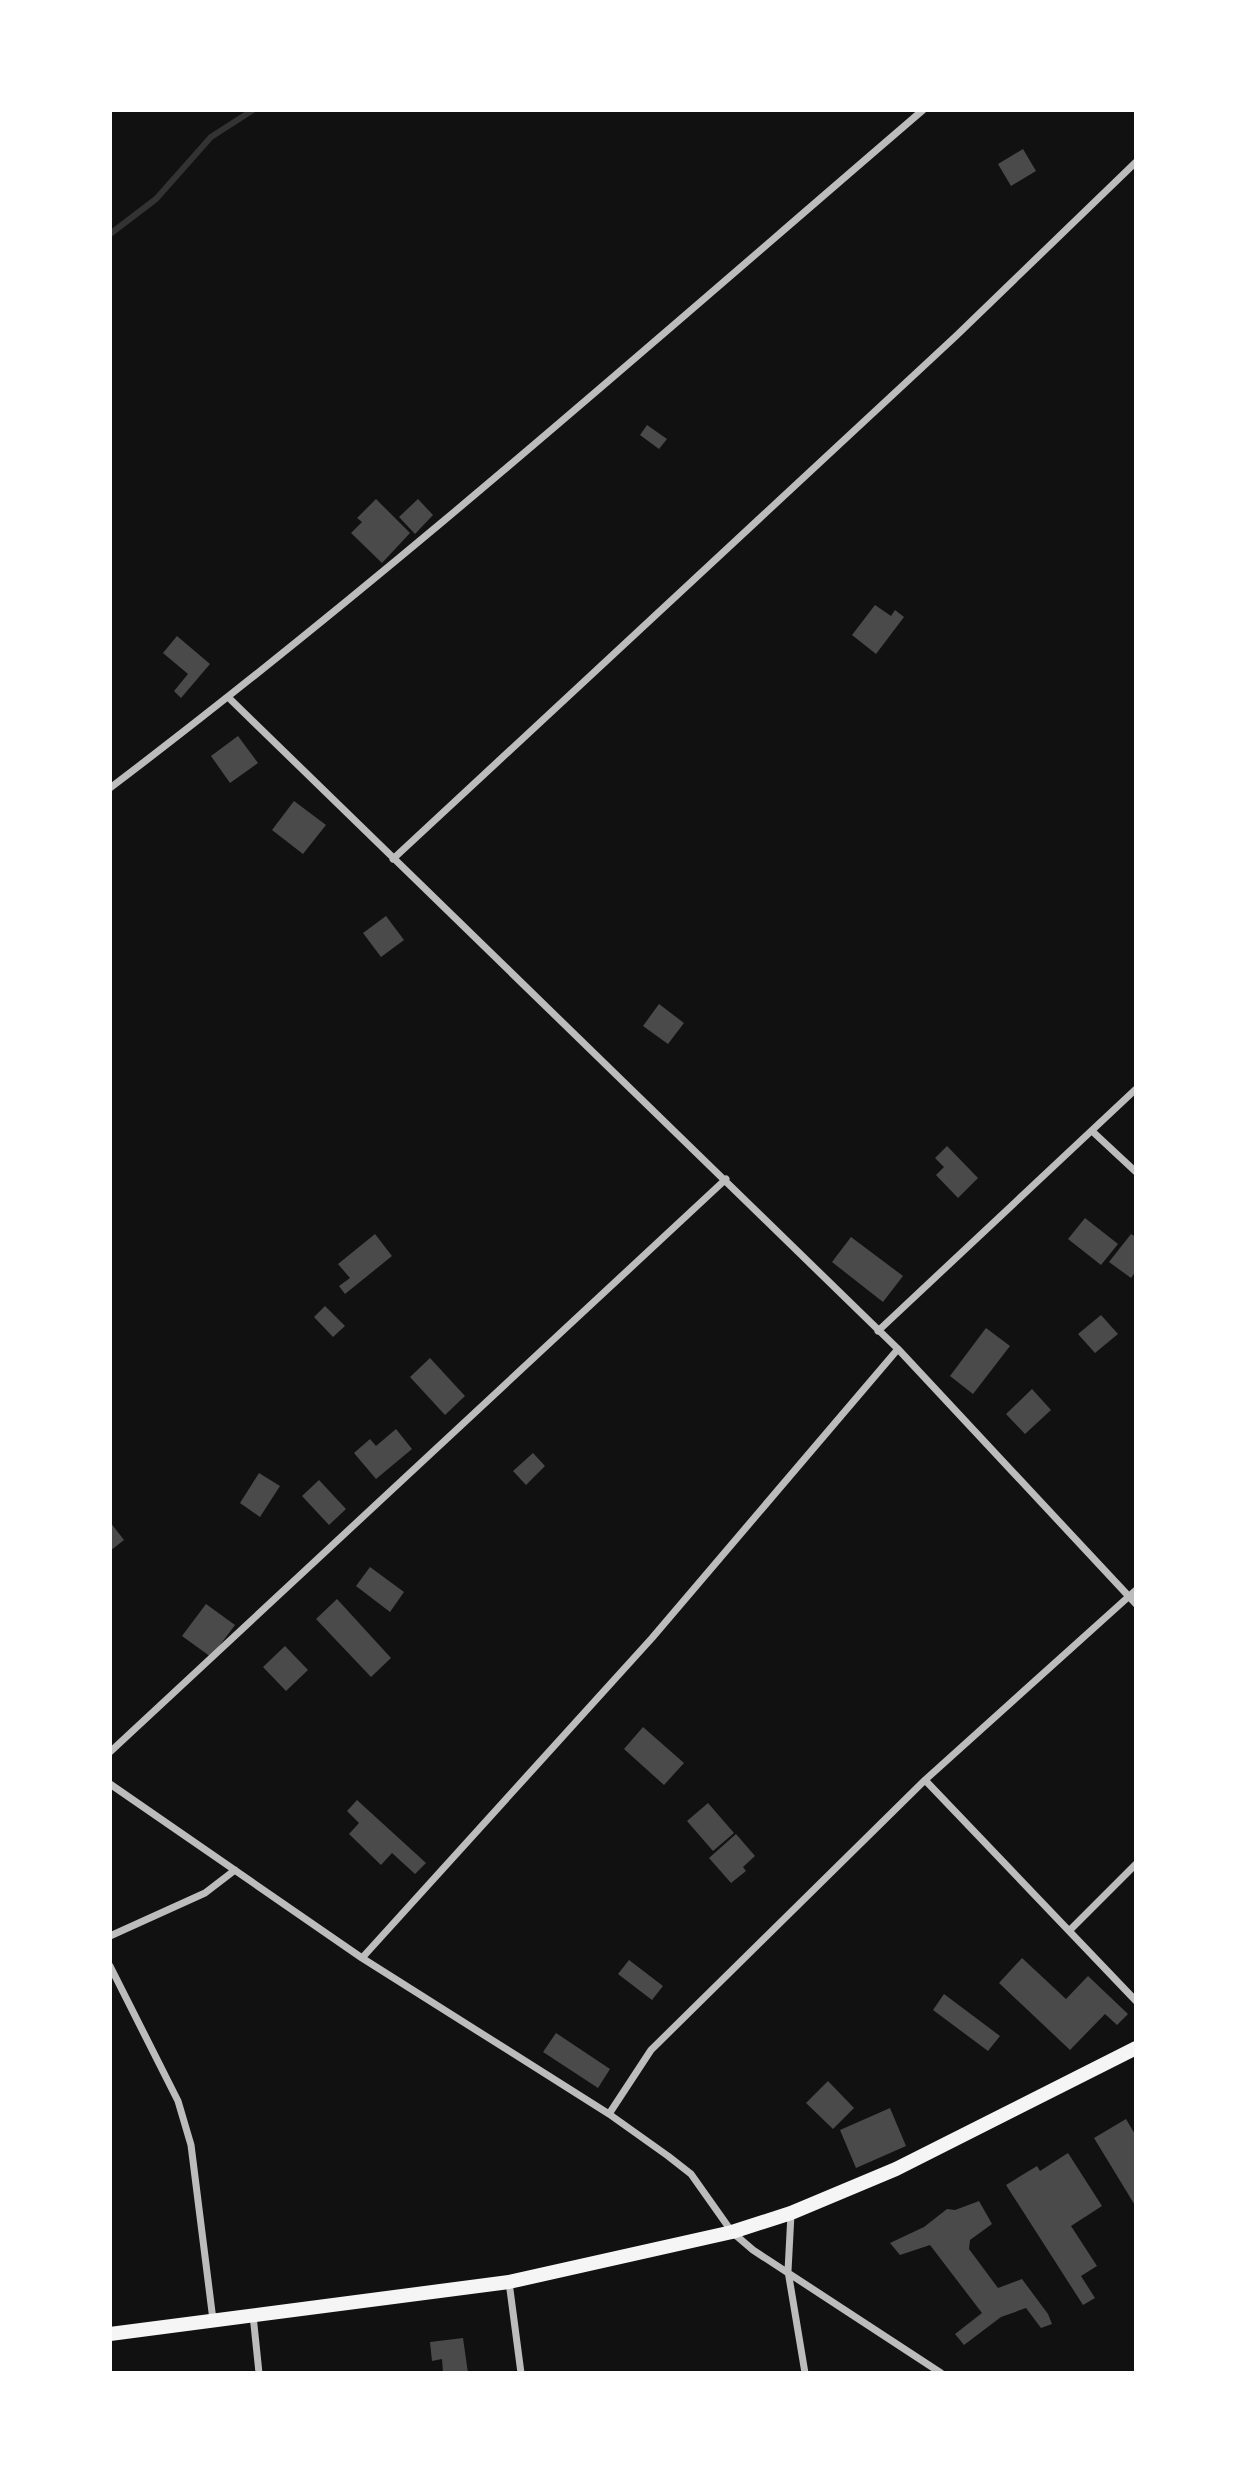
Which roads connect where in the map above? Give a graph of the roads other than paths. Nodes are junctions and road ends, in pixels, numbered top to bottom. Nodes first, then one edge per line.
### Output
1 (923, 110) edge
2 (1136, 162) edge
3 (229, 698) junction
4 (110, 788) edge
5 (393, 859) junction
6 (1136, 1089) edge
7 (1092, 1131) junction
8 (1136, 1172) edge
9 (726, 1179) junction
10 (878, 1331) junction
11 (898, 1349) junction
12 (1136, 1590) edge
13 (1129, 1597) junction
14 (1136, 1604) edge
15 (110, 1752) edge
16 (925, 1780) junction
17 (110, 1784) edge
18 (1136, 1864) edge
19 (235, 1870) junction
20 (1070, 1930) junction
21 (110, 1936) edge
22 (362, 1958) junction
23 (110, 1966) edge
24 (1136, 2001) edge
25 (1136, 2048) edge
26 (610, 2114) junction
27 (791, 2213) junction
28 (732, 2232) junction
29 (788, 2271) junction
30 (509, 2282) junction
31 (253, 2315) junction
32 (213, 2320) junction
33 (110, 2334) edge
34 (259, 2373) edge
35 (521, 2373) edge
36 (805, 2373) edge
37 (941, 2373) edge

1 - 3 street
2 - 5 street
3 - 4 street
3 - 5 street
5 - 9 street
6 - 7 street
7 - 8 street
7 - 10 street
9 - 10 street
9 - 15 street
10 - 11 street
11 - 13 street
11 - 22 street
12 - 13 street
13 - 14 street
13 - 16 street
16 - 20 street
16 - 26 street
17 - 19 street
18 - 20 street
19 - 21 street
19 - 22 street
20 - 24 street
22 - 26 street
23 - 32 street
25 - 27 main road
26 - 28 street
27 - 28 main road
27 - 29 street
28 - 29 street
28 - 30 main road
29 - 36 street
29 - 37 street
30 - 31 main road
30 - 35 street
31 - 32 main road
31 - 34 street
32 - 33 main road

